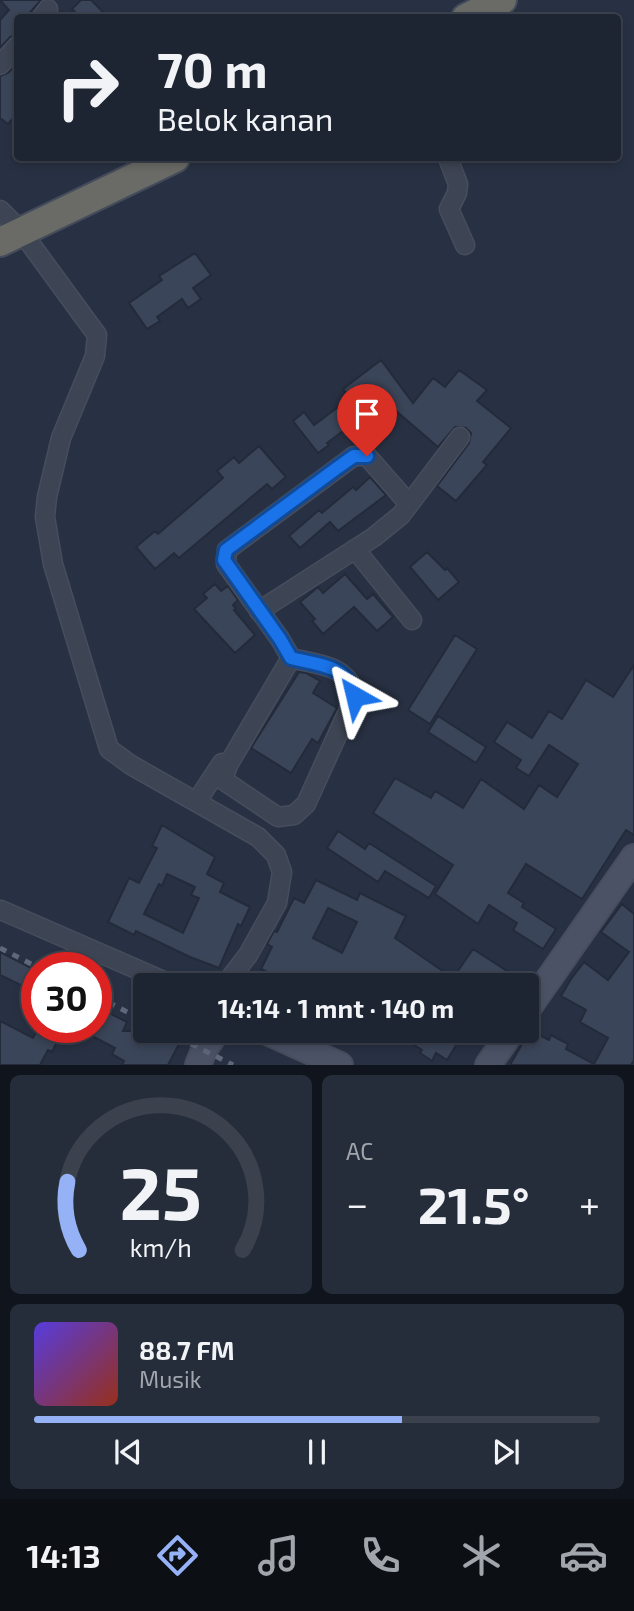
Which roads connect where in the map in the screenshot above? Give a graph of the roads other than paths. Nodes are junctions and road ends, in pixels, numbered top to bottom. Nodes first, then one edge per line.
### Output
1 (502, 0) edge
2 (474, 14) edge
3 (14, 49) edge
4 (0, 65) edge
5 (169, 161) edge
6 (449, 161) edge
7 (0, 210) edge
8 (10, 236) edge
9 (465, 245) dead end
10 (460, 437) dead end
11 (409, 504) junction
12 (355, 549) junction
13 (212, 550) dead end
14 (259, 611) junction
15 (412, 620) dead end
16 (291, 658) junction
17 (223, 780) junction
18 (197, 800) junction
19 (634, 856) edge
20 (1, 910) edge
21 (145, 973) edge
22 (234, 973) edge
23 (539, 993) edge
24 (209, 1043) edge
25 (291, 1043) edge
26 (504, 1043) edge
27 (198, 1065) edge
28 (340, 1065) edge
29 (488, 1065) edge

1 - 2 highway
3 - 4 street
5 - 8 highway
6 - 9 street
7 - 8 street
8 - 18 street
10 - 11 street
11 - 12 street
11 - 14 street
12 - 14 street
12 - 15 street
13 - 14 street
14 - 16 street
14 - 18 street
16 - 17 street
16 - 17 street
17 - 18 street
18 - 22 street
19 - 23 main road
20 - 21 street
24 - 27 main road
25 - 28 main road
26 - 29 main road

